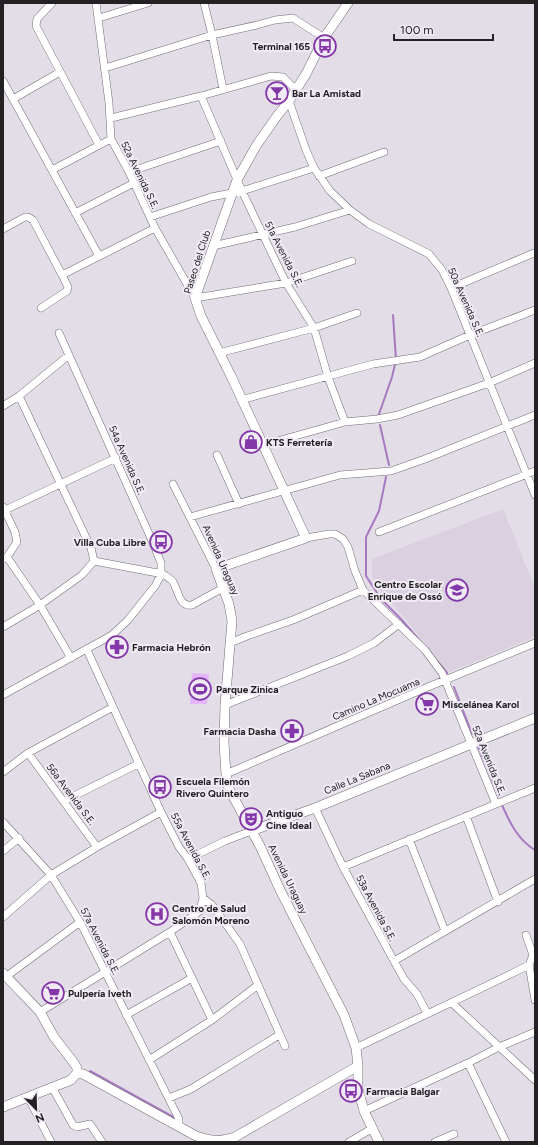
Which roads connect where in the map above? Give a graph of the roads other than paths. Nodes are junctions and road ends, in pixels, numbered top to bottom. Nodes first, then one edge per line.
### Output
1 (52, 3) edge
2 (96, 3) edge
3 (148, 3) edge
4 (204, 3) edge
5 (348, 3) edge
6 (98, 18) junction
7 (212, 35) junction
8 (324, 38) junction
9 (105, 68) junction
10 (60, 72) junction
11 (3, 81) edge
12 (223, 89) junction
13 (296, 90) junction
14 (201, 96) junction
15 (12, 99) junction
16 (289, 101) junction
17 (111, 118) junction
18 (111, 139) junction
19 (221, 141) junction
20 (99, 145) junction
21 (384, 152) dead end
22 (314, 168) junction
23 (52, 170) junction
24 (129, 172) junction
25 (320, 176) junction
26 (237, 180) junction
27 (134, 183) junction
28 (242, 191) junction
29 (232, 192) junction
30 (350, 210) junction
31 (75, 212) junction
32 (150, 217) junction
33 (155, 228) junction
34 (3, 229) edge
35 (263, 235) junction
36 (213, 246) junction
37 (534, 253) dead end
38 (99, 256) junction
39 (352, 261) dead end
40 (62, 275) junction
41 (286, 283) junction
42 (451, 288) junction
43 (195, 298) junction
44 (41, 308) dead end
45 (535, 310) edge
46 (357, 313) dead end
47 (314, 328) junction
48 (59, 333) dead end
49 (470, 335) junction
50 (218, 353) junction
51 (69, 355) junction
52 (535, 363) edge
53 (328, 377) junction
54 (489, 383) junction
55 (19, 396) junction
56 (241, 400) junction
57 (3, 406) edge
58 (535, 415) edge
59 (345, 422) junction
60 (508, 427) junction
61 (263, 445) junction
62 (217, 455) dead end
63 (116, 458) junction
64 (535, 471) edge
65 (527, 474) junction
66 (60, 484) junction
67 (173, 484) dead end
68 (284, 492) junction
69 (535, 495) edge
70 (238, 504) junction
71 (4, 508) edge
72 (190, 517) junction
73 (379, 532) dead end
74 (306, 538) junction
75 (5, 558) edge
76 (94, 561) junction
77 (216, 569) junction
78 (161, 574) junction
79 (223, 588) junction
80 (363, 590) junction
81 (40, 605) junction
82 (399, 624) junction
83 (3, 627) edge
84 (230, 643) junction
85 (535, 643) edge
86 (87, 650) junction
87 (71, 658) junction
88 (446, 680) junction
89 (3, 695) edge
90 (225, 705) junction
91 (113, 707) junction
92 (535, 718) edge
93 (471, 743) junction
94 (28, 753) junction
95 (138, 764) junction
96 (3, 772) edge
97 (226, 774) junction
98 (535, 788) edge
99 (64, 801) junction
100 (496, 804) junction
101 (315, 808) junction
102 (161, 812) junction
103 (466, 816) junction
104 (3, 822) edge
105 (251, 831) junction
106 (18, 838) junction
107 (408, 839) junction
108 (97, 847) junction
109 (3, 851) edge
110 (188, 859) junction
111 (343, 867) junction
112 (51, 875) junction
113 (535, 879) edge
114 (203, 898) junction
115 (498, 902) junction
116 (3, 918) edge
117 (80, 922) junction
118 (445, 931) junction
119 (170, 932) junction
120 (526, 935) dead end
121 (394, 961) junction
122 (529, 965) junction
123 (105, 971) junction
124 (5, 975) edge
125 (192, 978) junction
126 (258, 986) junction
127 (535, 1000) edge
128 (452, 1003) junction
129 (40, 1012) junction
130 (427, 1013) junction
131 (126, 1015) junction
132 (212, 1020) junction
133 (535, 1032) edge
134 (279, 1035) junction
135 (285, 1046) dead end
136 (500, 1047) junction
137 (356, 1048) junction
138 (149, 1060) junction
139 (468, 1063) junction
140 (358, 1066) junction
141 (77, 1073) junction
142 (535, 1080) edge
143 (52, 1087) junction
144 (28, 1097) junction
145 (169, 1098) junction
146 (3, 1106) edge
147 (364, 1111) junction
148 (179, 1126) junction
149 (372, 1128) junction
150 (454, 1134) dead end
151 (239, 1140) edge
152 (51, 1142) edge
153 (102, 1142) edge
154 (349, 1142) edge
155 (380, 1142) edge
156 (435, 1142) edge
157 (506, 1142) edge

1 - 10 street
2 - 6 street, 52a Avenida S.E.
3 - 6 street
4 - 7 street
5 - 8 street, Paseo del Club
6 - 9 street, 52a Avenida S.E.
7 - 8 street
7 - 9 street
7 - 12 street
8 - 13 street, Paseo del Club
9 - 17 street, 52a Avenida S.E.
10 - 15 street
10 - 20 street
11 - 15 street
12 - 13 street
12 - 14 street
13 - 16 street, Paseo del Club
14 - 17 street
14 - 19 street, 51a Avenida S.E.
15 - 23 street
16 - 22 street, 50a Avenida S.E.
16 - 26 street, Paseo del Club
17 - 18 street, 52a Avenida S.E.
18 - 20 street
18 - 24 street, 52a Avenida S.E.
19 - 24 street
19 - 26 street, 51a Avenida S.E.
20 - 23 street
21 - 25 street
22 - 25 street, 50a Avenida S.E.
22 - 28 street
23 - 31 street
24 - 27 street, 52a Avenida S.E.
25 - 30 street, 50a Avenida S.E.
26 - 28 street, 51a Avenida S.E.
26 - 29 street, Paseo del Club
27 - 31 street
27 - 32 street, 52a Avenida S.E.
28 - 29 street
28 - 35 street, 51a Avenida S.E.
29 - 32 street
29 - 36 street, Paseo del Club
30 - 35 street
30 - 42 street, 50a Avenida S.E.
31 - 38 street
32 - 33 street, 52a Avenida S.E.
33 - 38 street
33 - 43 street, 52a Avenida S.E.
34 - 40 street
35 - 36 street
35 - 41 street, 51a Avenida S.E.
36 - 43 street, Paseo del Club
37 - 42 street
38 - 40 street
39 - 41 street
40 - 44 street
41 - 43 street
41 - 47 street, 51a Avenida S.E.
42 - 49 street, 50a Avenida S.E.
43 - 50 street, Paseo del Club
45 - 49 street
46 - 47 street
47 - 50 street
47 - 53 street, 51a Avenida S.E.
48 - 51 street, 54a Avenida S.E.
49 - 53 street
49 - 54 street, 50a Avenida S.E.
50 - 56 street, Paseo del Club
51 - 55 street
51 - 63 street, 54a Avenida S.E.
52 - 54 street
53 - 56 street
53 - 59 street, 51a Avenida S.E.
54 - 59 street
54 - 60 street, 50a Avenida S.E.
55 - 57 street
55 - 66 street
56 - 61 street, Paseo del Club
58 - 60 street
59 - 61 street
60 - 65 street, 50a Avenida S.E.
60 - 68 street
61 - 68 street, Paseo del Club
62 - 70 street
63 - 66 street
63 - 78 street, 54a Avenida S.E.
64 - 65 street
65 - 69 street, 50a Avenida S.E.
65 - 73 street
66 - 71 street
66 - 76 street
67 - 72 street, Avenida Uraguay
68 - 70 street
68 - 74 street, Paseo del Club
70 - 72 street
71 - 75 street
72 - 77 street, Avenida Uraguay
74 - 77 street
74 - 80 street, 52a Avenida S.E.
75 - 81 street
76 - 78 street
76 - 81 street
77 - 79 street, Avenida Uraguay
78 - 79 street
78 - 86 street
79 - 84 street, Avenida Uraguay
80 - 82 street, 52a Avenida S.E.
80 - 84 street
81 - 83 street
81 - 87 street
82 - 88 street, 52a Avenida S.E.
82 - 90 street
84 - 90 street, Avenida Uraguay
85 - 88 street, Camino La Mocuama
86 - 87 street
86 - 91 street, 55a Avenida S.E.
87 - 89 street
88 - 93 street, 52a Avenida S.E.
88 - 97 street, Camino La Mocuama
90 - 97 street, Avenida Uraguay
91 - 94 street
91 - 95 street, 55a Avenida S.E.
92 - 93 street, Calle La Sabana
93 - 100 street, 52a Avenida S.E.
93 - 101 street, Calle La Sabana
94 - 96 street
94 - 99 street, 56a Avenida S.E.
95 - 99 street
95 - 102 street, 55a Avenida S.E.
97 - 105 street, Avenida Uraguay
98 - 100 street
99 - 108 street, 56a Avenida S.E.
100 - 103 street
101 - 105 street, Calle La Sabana
101 - 111 street, 53a Avenida S.E.
102 - 108 street
102 - 110 street, 55a Avenida S.E.
103 - 107 street
103 - 115 street
104 - 106 street, 57a Avenida S.E.
105 - 110 street, Calle La Sabana
105 - 137 street, Avenida Uraguay
106 - 109 street
106 - 112 street, 57a Avenida S.E.
107 - 111 street
107 - 118 street
108 - 112 street
110 - 114 street, 55a Avenida S.E.
111 - 121 street, 53a Avenida S.E.
112 - 116 street
112 - 117 street, 57a Avenida S.E.
113 - 115 street
114 - 119 street
114 - 126 street
115 - 118 street
117 - 123 street, 57a Avenida S.E.
117 - 124 street
118 - 121 street
119 - 123 street
119 - 125 street
120 - 122 street
121 - 130 street, 53a Avenida S.E.
122 - 127 street
122 - 128 street
123 - 129 street
123 - 131 street, 57a Avenida S.E.
124 - 129 street
125 - 131 street
125 - 132 street
126 - 132 street
126 - 134 street
128 - 130 street
128 - 136 street
129 - 141 street
130 - 137 street
131 - 138 street, 57a Avenida S.E.
132 - 138 street
133 - 136 street
134 - 135 street
134 - 145 street
136 - 139 street
136 - 142 street
137 - 140 street, Avenida Uraguay
138 - 145 street, 57a Avenida S.E.
139 - 147 street
139 - 157 street
140 - 147 street, Avenida Uraguay
140 - 151 street
141 - 143 street
141 - 148 street
143 - 144 street
143 - 153 street
144 - 146 street
144 - 152 street
145 - 148 street, 57a Avenida S.E.
147 - 149 street, Avenida Uraguay
148 - 151 street
149 - 154 street
149 - 155 street, Avenida Uraguay
150 - 156 street

